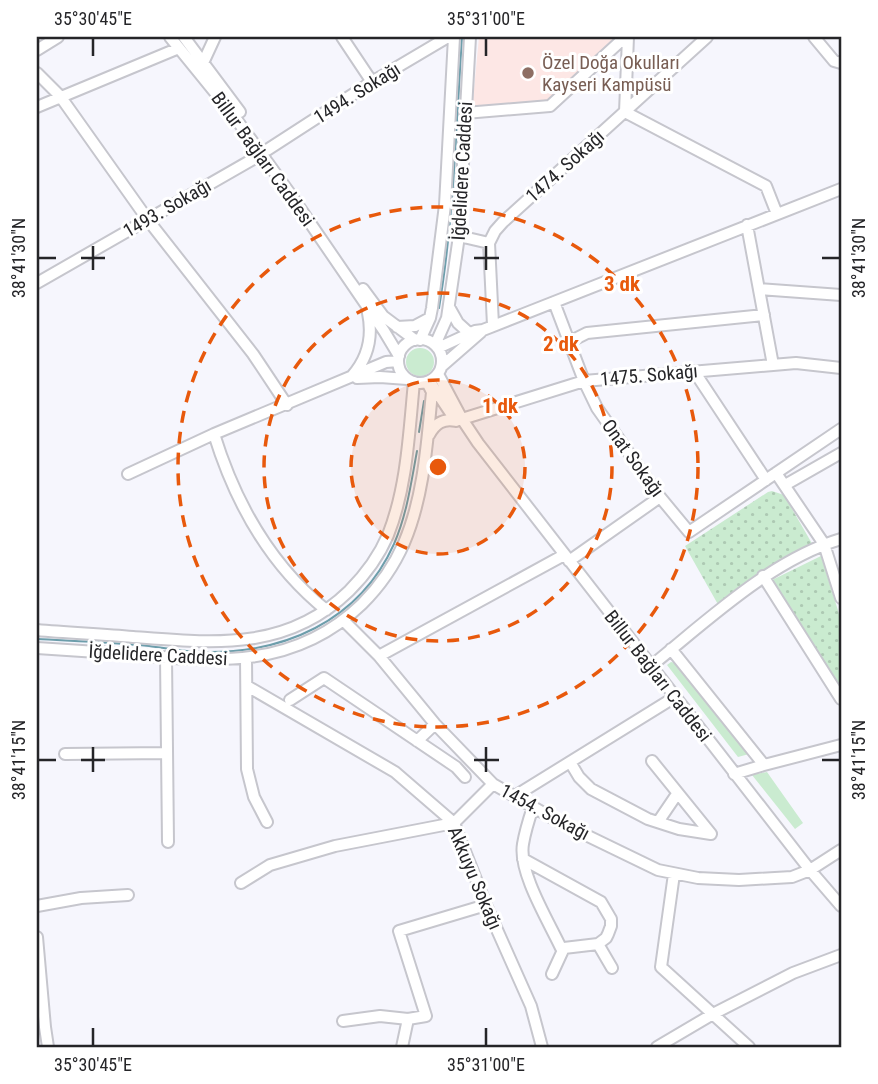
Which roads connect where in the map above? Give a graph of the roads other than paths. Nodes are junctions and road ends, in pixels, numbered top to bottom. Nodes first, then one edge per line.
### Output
1 (58, 37) edge
2 (170, 37) edge
3 (184, 37) edge
4 (215, 37) edge
5 (342, 37) edge
6 (448, 37) edge
7 (454, 37) edge
8 (470, 37) edge
9 (627, 37) edge
10 (707, 37) edge
11 (814, 37) edge
12 (179, 48) junction
13 (37, 50) edge
14 (203, 63) junction
15 (841, 63) edge
16 (37, 73) edge
17 (372, 82) junction
18 (60, 96) junction
19 (37, 107) edge
20 (625, 112) junction
21 (465, 113) junction
22 (264, 152) junction
23 (841, 188) edge
24 (777, 214) junction
25 (148, 220) junction
26 (747, 225) junction
27 (458, 236) junction
28 (489, 243) junction
29 (354, 282) junction
30 (37, 283) edge
31 (759, 289) junction
32 (841, 295) edge
33 (554, 302) junction
34 (367, 307) junction
35 (449, 307) junction
36 (764, 315) junction
37 (430, 318) junction
38 (396, 327) junction
39 (488, 328) junction
40 (469, 334) junction
41 (417, 340) junction
42 (569, 342) junction
43 (436, 346) junction
44 (399, 359) junction
45 (774, 365) junction
46 (841, 368) edge
47 (694, 371) junction
48 (434, 376) junction
49 (351, 378) junction
50 (410, 380) junction
51 (584, 381) junction
52 (287, 405) junction
53 (459, 420) junction
54 (841, 429) edge
55 (214, 434) junction
56 (408, 439) junction
57 (427, 441) junction
58 (841, 453) edge
59 (425, 454) junction
60 (776, 473) junction
61 (128, 474) dead end
62 (766, 480) junction
63 (785, 485) junction
64 (660, 497) junction
65 (841, 539) edge
66 (824, 544) junction
67 (567, 558) junction
68 (763, 576) junction
69 (841, 598) edge
70 (326, 610) junction
71 (343, 620) junction
72 (37, 629) edge
73 (37, 648) edge
74 (671, 649) junction
75 (379, 656) junction
76 (166, 657) junction
77 (246, 658) junction
78 (651, 666) junction
79 (247, 686) junction
80 (675, 697) junction
81 (841, 699) edge
82 (290, 700) dead end
83 (435, 724) junction
84 (417, 741) junction
85 (841, 745) edge
86 (167, 753) junction
87 (65, 754) dead end
88 (652, 761) dead end
89 (570, 762) junction
90 (764, 765) junction
91 (734, 774) junction
92 (465, 777) dead end
93 (494, 784) junction
94 (677, 794) junction
95 (515, 796) junction
96 (533, 807) junction
97 (267, 822) dead end
98 (659, 822) junction
99 (454, 823) junction
100 (168, 842) dead end
101 (841, 850) edge
102 (523, 859) junction
103 (810, 870) junction
104 (674, 874) junction
105 (241, 883) dead end
106 (128, 895) dead end
107 (486, 905) junction
108 (37, 906) edge
109 (841, 906) edge
110 (37, 937) edge
111 (598, 944) junction
112 (564, 948) junction
113 (841, 955) edge
114 (612, 968) dead end
115 (552, 974) dead end
116 (713, 1014) junction
117 (408, 1018) junction
118 (344, 1021) dead end
119 (48, 1047) edge
120 (402, 1047) edge
121 (542, 1047) edge
122 (657, 1047) edge
123 (749, 1047) edge

1 - 13 street
2 - 12 street, Billur Bağları Caddesi
3 - 14 street, Billur Bağları Caddesi
4 - 14 street
5 - 17 street
6 - 17 street, 1494. Sokağı
7 - 37 street, İğdelidere Caddesi
8 - 21 street, İğdelidere Caddesi
9 - 20 street
9 - 21 street
10 - 20 street, 1474. Sokağı
11 - 15 street
12 - 18 street
12 - 22 street, Billur Bağları Caddesi
14 - 22 street, Billur Bağları Caddesi
16 - 18 street
17 - 22 street, 1494. Sokağı
18 - 19 street
18 - 25 street
20 - 24 street
20 - 28 street, 1474. Sokağı
21 - 27 street, İğdelidere Caddesi
22 - 25 street, 1493. Sokağı
22 - 29 street, Billur Bağları Caddesi
23 - 24 street
24 - 26 street
25 - 30 street, 1493. Sokağı
25 - 52 street
26 - 31 street
26 - 33 street
27 - 28 street
27 - 35 street, İğdelidere Caddesi
28 - 39 street
29 - 34 street
29 - 38 street
31 - 32 street
31 - 36 street
33 - 39 street
33 - 42 street, Onat Sokağı
34 - 44 street
34 - 49 street
35 - 40 street
35 - 43 street, İğdelidere Caddesi
36 - 42 street
36 - 45 street
37 - 38 street
37 - 41 street, İğdelidere Caddesi
38 - 41 street
39 - 40 street
39 - 48 street
40 - 43 street
41 - 43 street
41 - 44 street
42 - 51 street, Onat Sokağı
43 - 48 street
44 - 49 street
44 - 50 street
45 - 46 street, 1475. Sokağı
45 - 47 street, 1475. Sokağı
47 - 51 street, 1475. Sokağı
47 - 62 street
48 - 50 street
48 - 53 street, Billur Bağları Caddesi
48 - 57 street, İğdelidere Caddesi
49 - 50 street
49 - 52 street
50 - 56 street, İğdelidere Caddesi
51 - 53 street, 1475. Sokağı
51 - 64 street, Onat Sokağı
52 - 55 street
53 - 57 street, 1475. Sokağı
53 - 67 street, Billur Bağları Caddesi
54 - 60 street
55 - 61 street
55 - 70 street
56 - 59 street
56 - 70 street, İğdelidere Caddesi
57 - 59 street, İğdelidere Caddesi
58 - 63 street
59 - 71 street, İğdelidere Caddesi
60 - 62 street
60 - 63 street
62 - 64 street, Onat Sokağı
63 - 66 street
64 - 67 street
65 - 66 street
66 - 68 street
66 - 69 street
67 - 75 street
67 - 78 street, Billur Bağları Caddesi
68 - 74 street
68 - 81 street
70 - 72 street, İğdelidere Caddesi
71 - 75 street, 1454. Sokağı
71 - 77 street, İğdelidere Caddesi
73 - 76 street, İğdelidere Caddesi
74 - 78 street
74 - 90 street
75 - 83 street, 1454. Sokağı
76 - 77 street, İğdelidere Caddesi
76 - 86 street
77 - 79 street
78 - 80 street, Billur Bağları Caddesi
79 - 97 street
79 - 99 street, Akkuyu Sokağı
80 - 89 street
80 - 91 street, Billur Bağları Caddesi
82 - 84 street
83 - 84 street
83 - 93 street, 1454. Sokağı
84 - 92 street
85 - 90 street
86 - 87 street
86 - 100 street
88 - 94 street
89 - 95 street
89 - 98 street
90 - 91 street
91 - 103 street, Billur Bağları Caddesi
93 - 95 street, 1454. Sokağı
93 - 99 street
94 - 98 street
94 - 98 street
95 - 96 street, 1454. Sokağı
96 - 102 street
96 - 104 street, 1454. Sokağı
99 - 105 street
99 - 107 street, Akkuyu Sokağı
101 - 103 street, 1454. Sokağı
102 - 111 street
102 - 112 street
103 - 104 street, 1454. Sokağı
103 - 109 street, Billur Bağları Caddesi
104 - 116 street
106 - 108 street
107 - 117 street
107 - 121 street, Akkuyu Sokağı
110 - 119 street
111 - 112 street
111 - 114 street
112 - 115 street
113 - 116 street
116 - 122 street
116 - 123 street
117 - 118 street
117 - 120 street

